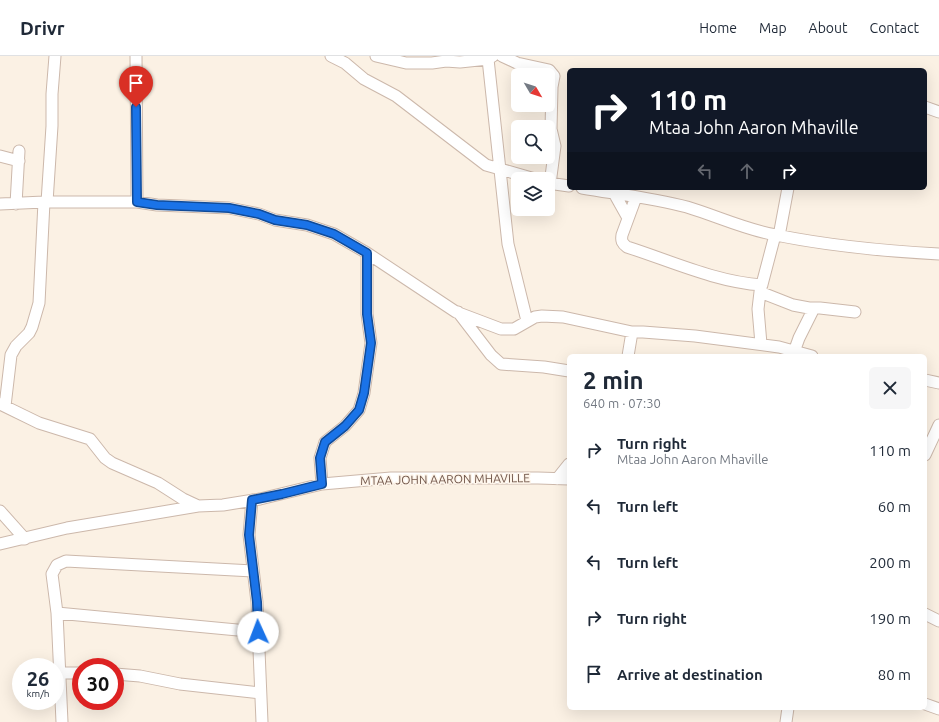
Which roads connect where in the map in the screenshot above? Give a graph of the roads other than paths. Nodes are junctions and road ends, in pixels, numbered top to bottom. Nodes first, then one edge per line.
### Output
1 (55, 56) edge
2 (136, 56) edge
3 (331, 56) edge
4 (376, 56) edge
5 (502, 56) edge
6 (450, 58) edge
7 (490, 58) edge
8 (927, 108) edge
9 (939, 112) edge
10 (0, 156) edge
11 (499, 168) junction
12 (512, 172) edge
13 (551, 172) edge
14 (555, 184) edge
15 (567, 186) edge
16 (595, 190) edge
17 (788, 190) edge
18 (614, 193) junction
19 (636, 197) junction
20 (45, 202) junction
21 (137, 202) junction
22 (0, 204) edge
23 (16, 204) junction
24 (628, 218) junction
25 (777, 236) junction
26 (367, 253) junction
27 (939, 254) edge
28 (761, 289) junction
29 (814, 308) junction
30 (458, 312) junction
31 (855, 312) dead end
32 (527, 321) junction
33 (632, 332) junction
34 (761, 344) junction
35 (778, 351) edge
36 (794, 352) junction
37 (628, 354) edge
38 (803, 354) edge
39 (567, 371) edge
40 (927, 380) edge
41 (939, 383) edge
42 (2, 405) edge
43 (939, 425) edge
44 (927, 451) edge
45 (567, 466) edge
46 (557, 479) junction
47 (567, 479) edge
48 (322, 484) junction
49 (252, 500) junction
50 (198, 506) junction
51 (0, 511) edge
52 (25, 538) junction
53 (0, 544) edge
54 (253, 571) junction
55 (57, 613) junction
56 (927, 615) edge
57 (939, 621) edge
58 (258, 632) junction
59 (60, 658) edge
60 (124, 675) edge
61 (260, 693) junction
62 (927, 705) edge
63 (62, 710) edge
64 (788, 710) edge
65 (939, 710) edge
66 (62, 722) edge
67 (262, 722) edge
68 (786, 722) edge

1 - 20 street
2 - 21 street
3 - 11 street
4 - 6 street
5 - 13 street
6 - 7 street
7 - 11 street
8 - 9 street
10 - 23 street
11 - 12 street
11 - 32 street
14 - 15 street
16 - 18 street
17 - 25 street
18 - 19 street
18 - 24 street
19 - 24 street
19 - 25 street
20 - 21 street
20 - 23 street
20 - 42 street
21 - 26 street
22 - 23 street
24 - 28 street
25 - 27 street
25 - 28 street
26 - 30 street
26 - 48 street
28 - 29 street
28 - 34 street
29 - 31 street
29 - 36 street
30 - 32 street
30 - 39 street
32 - 33 street
33 - 34 street
33 - 37 street
34 - 35 street
35 - 36 street
36 - 38 street
40 - 41 street
42 - 50 street
43 - 44 street
45 - 46 street
46 - 47 street, MTAA JOHN AARON MHAVILLE
46 - 48 street, MTAA JOHN AARON MHAVILLE
48 - 49 street, MTAA JOHN AARON MHAVILLE
49 - 50 street, MTAA JOHN AARON MHAVILLE
49 - 54 street
50 - 52 street, MTAA JOHN AARON MHAVILLE
51 - 52 street
52 - 53 street, MTAA JOHN AARON MHAVILLE
54 - 55 street
54 - 58 street
55 - 58 street
55 - 59 street
56 - 57 street
58 - 61 street
60 - 61 street
61 - 67 street
62 - 65 street
63 - 66 street
64 - 68 street

